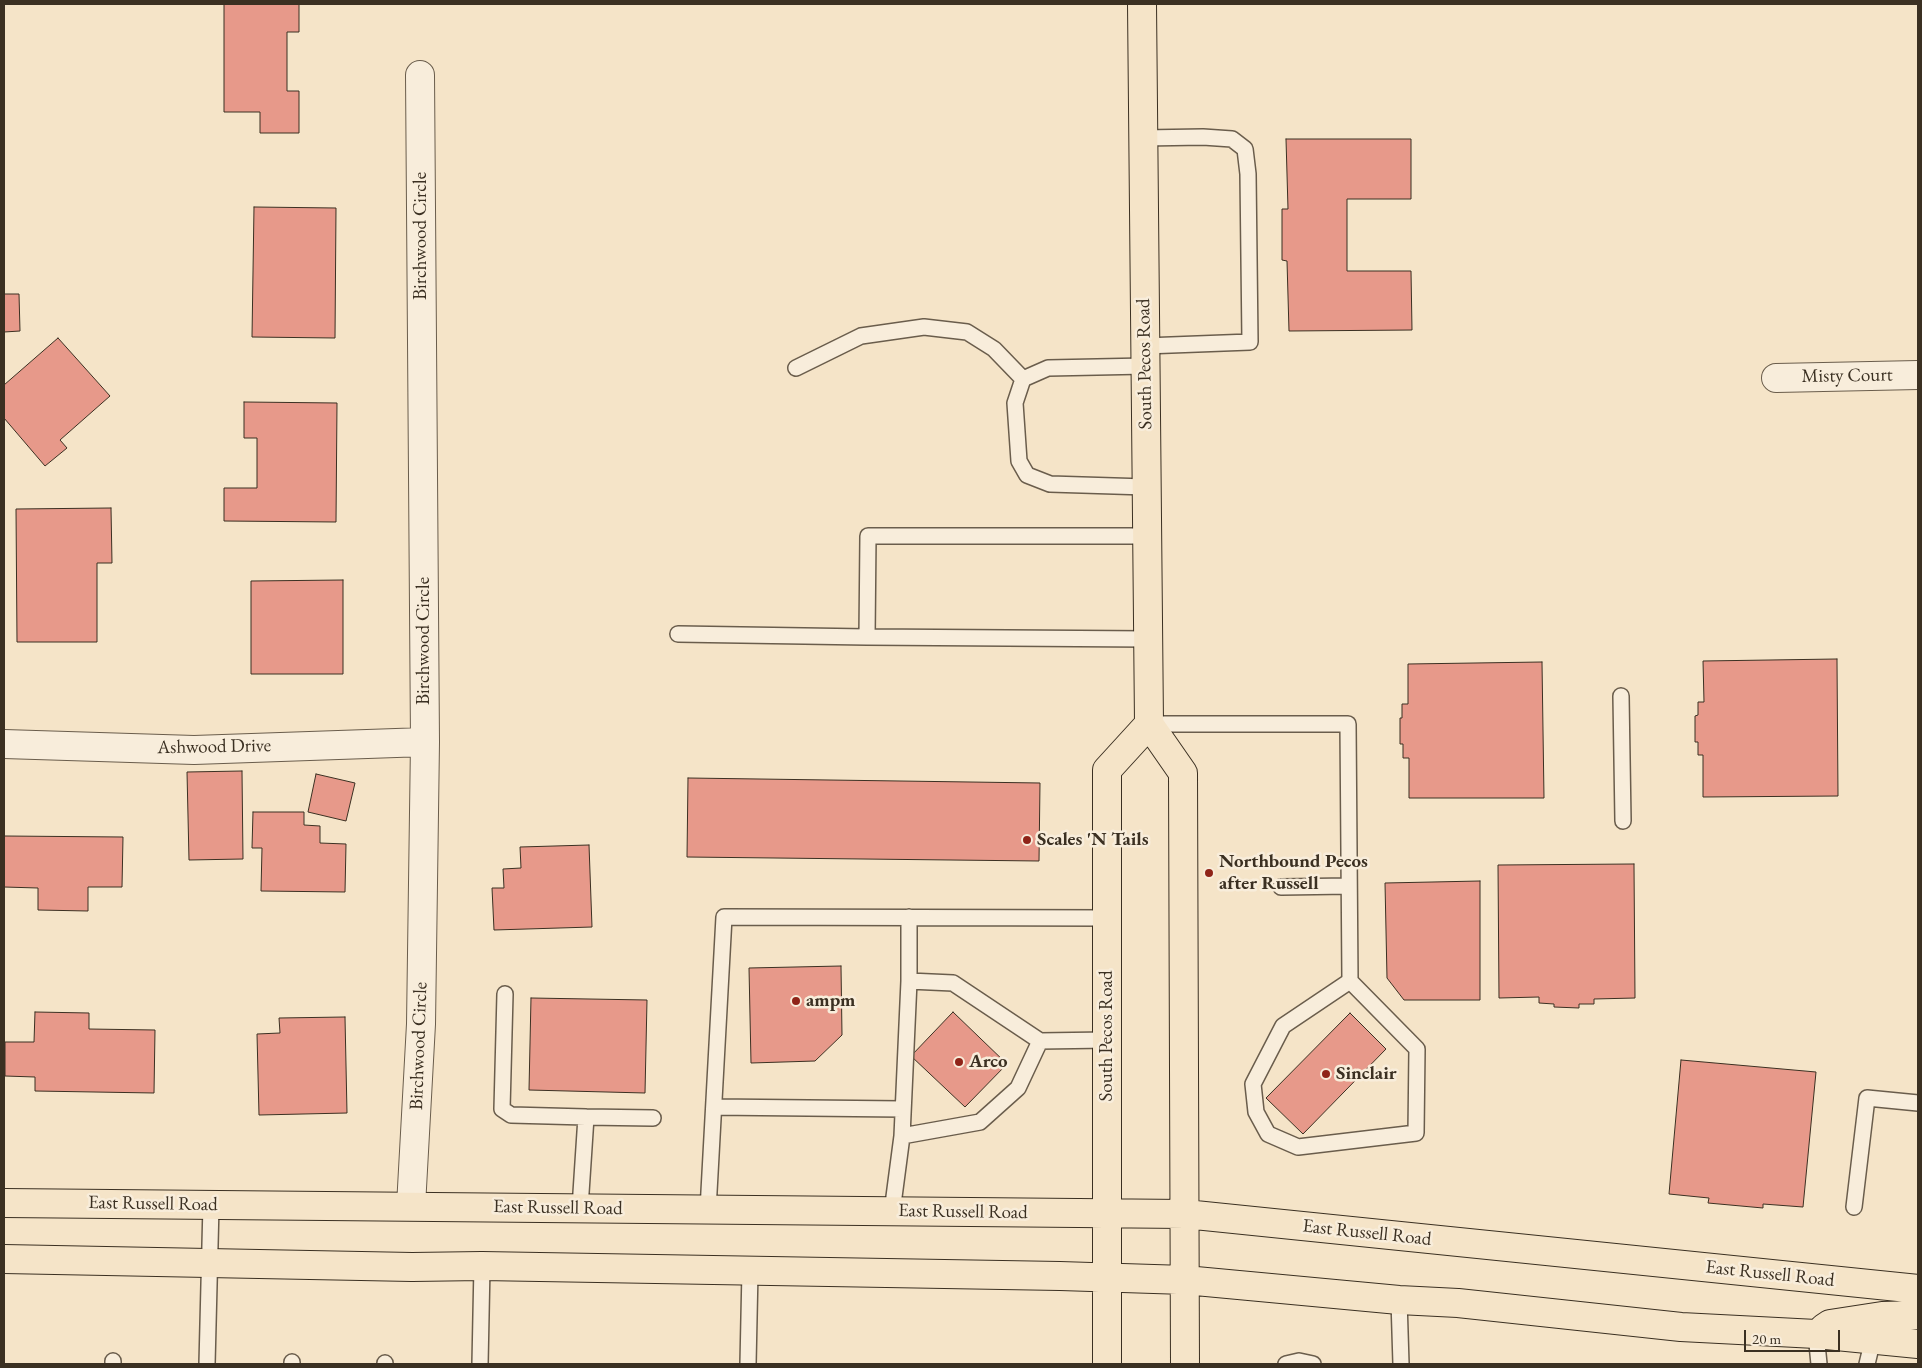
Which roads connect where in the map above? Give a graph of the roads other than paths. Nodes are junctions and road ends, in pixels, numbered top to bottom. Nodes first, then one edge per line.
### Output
1 (1142, 4) edge
2 (420, 75) dead end
3 (1143, 138) junction
4 (1145, 356) junction
5 (796, 368) dead end
6 (1918, 375) edge
7 (1776, 378) dead end
8 (1023, 379) junction
9 (1146, 487) junction
10 (1147, 536) junction
11 (678, 634) dead end
12 (867, 637) junction
13 (1148, 640) junction
14 (1621, 696) dead end
15 (1148, 724) junction
16 (425, 742) junction
17 (4, 744) edge
18 (1622, 821) dead end
19 (1349, 886) junction
20 (1281, 887) dead end
21 (909, 917) junction
22 (1107, 918) junction
23 (909, 981) junction
24 (1350, 981) junction
25 (505, 994) dead end
26 (1107, 1040) junction
27 (1040, 1041) junction
28 (1918, 1103) edge
29 (714, 1107) junction
30 (902, 1108) junction
31 (586, 1117) junction
32 (652, 1118) dead end
33 (902, 1136) junction
34 (4, 1203) edge
35 (211, 1205) junction
36 (411, 1206) junction
37 (1854, 1207) dead end
38 (580, 1208) junction
39 (708, 1210) junction
40 (892, 1212) junction
41 (1106, 1214) junction
42 (1184, 1214) junction
43 (4, 1259) edge
44 (210, 1262) junction
45 (482, 1266) junction
46 (750, 1272) junction
47 (1107, 1277) junction
48 (1185, 1280) junction
49 (1918, 1289) edge
50 (1399, 1300) junction
51 (1918, 1315) edge
52 (1816, 1334) junction
53 (1918, 1344) edge
54 (1870, 1352) edge
55 (207, 1364) edge
56 (480, 1364) edge
57 (748, 1364) edge
58 (1107, 1364) edge
59 (1185, 1364) edge
60 (1286, 1364) edge
61 (1313, 1364) edge
62 (1401, 1364) edge
63 (1819, 1364) edge

1 - 3 main road, South Pecos Road
2 - 16 street, Birchwood Circle
3 - 4 main road, South Pecos Road
3 - 4 lane
4 - 8 lane
4 - 9 main road, South Pecos Road
5 - 8 lane
6 - 7 street, Misty Court
8 - 9 lane
9 - 10 main road, South Pecos Road
10 - 12 lane
10 - 13 main road, South Pecos Road
11 - 12 lane
12 - 13 lane
13 - 15 main road, South Pecos Road
14 - 18 lane
15 - 19 lane
15 - 22 main road, South Pecos Road
15 - 42 main road
16 - 17 street, Ashwood Drive
16 - 36 street, Birchwood Circle
19 - 20 lane
19 - 24 lane
21 - 22 lane
21 - 23 lane
21 - 29 lane
22 - 26 main road, South Pecos Road
23 - 27 lane
23 - 30 lane
24 - 24 lane
25 - 31 lane
26 - 27 lane
26 - 41 main road, South Pecos Road
27 - 33 lane
28 - 37 lane
29 - 30 lane
29 - 39 lane
30 - 33 lane
31 - 32 lane
31 - 38 lane
33 - 40 lane
34 - 35 main road, East Russell Road
35 - 36 main road, East Russell Road
35 - 44 lane
36 - 38 main road, East Russell Road
38 - 39 main road, East Russell Road
39 - 40 main road, East Russell Road
40 - 41 main road, East Russell Road
41 - 42 main road, East Russell Road
41 - 47 main road, South Pecos Road
42 - 48 main road
42 - 49 main road, East Russell Road
43 - 44 main road
44 - 45 main road
44 - 55 lane
45 - 46 main road
45 - 56 lane
46 - 47 main road
46 - 57 lane
47 - 48 main road
47 - 58 main road, South Pecos Road
48 - 50 main road
48 - 59 main road
50 - 52 main road
50 - 62 lane
51 - 52 main road
52 - 54 main road
52 - 63 lane
53 - 54 main road
60 - 61 lane

